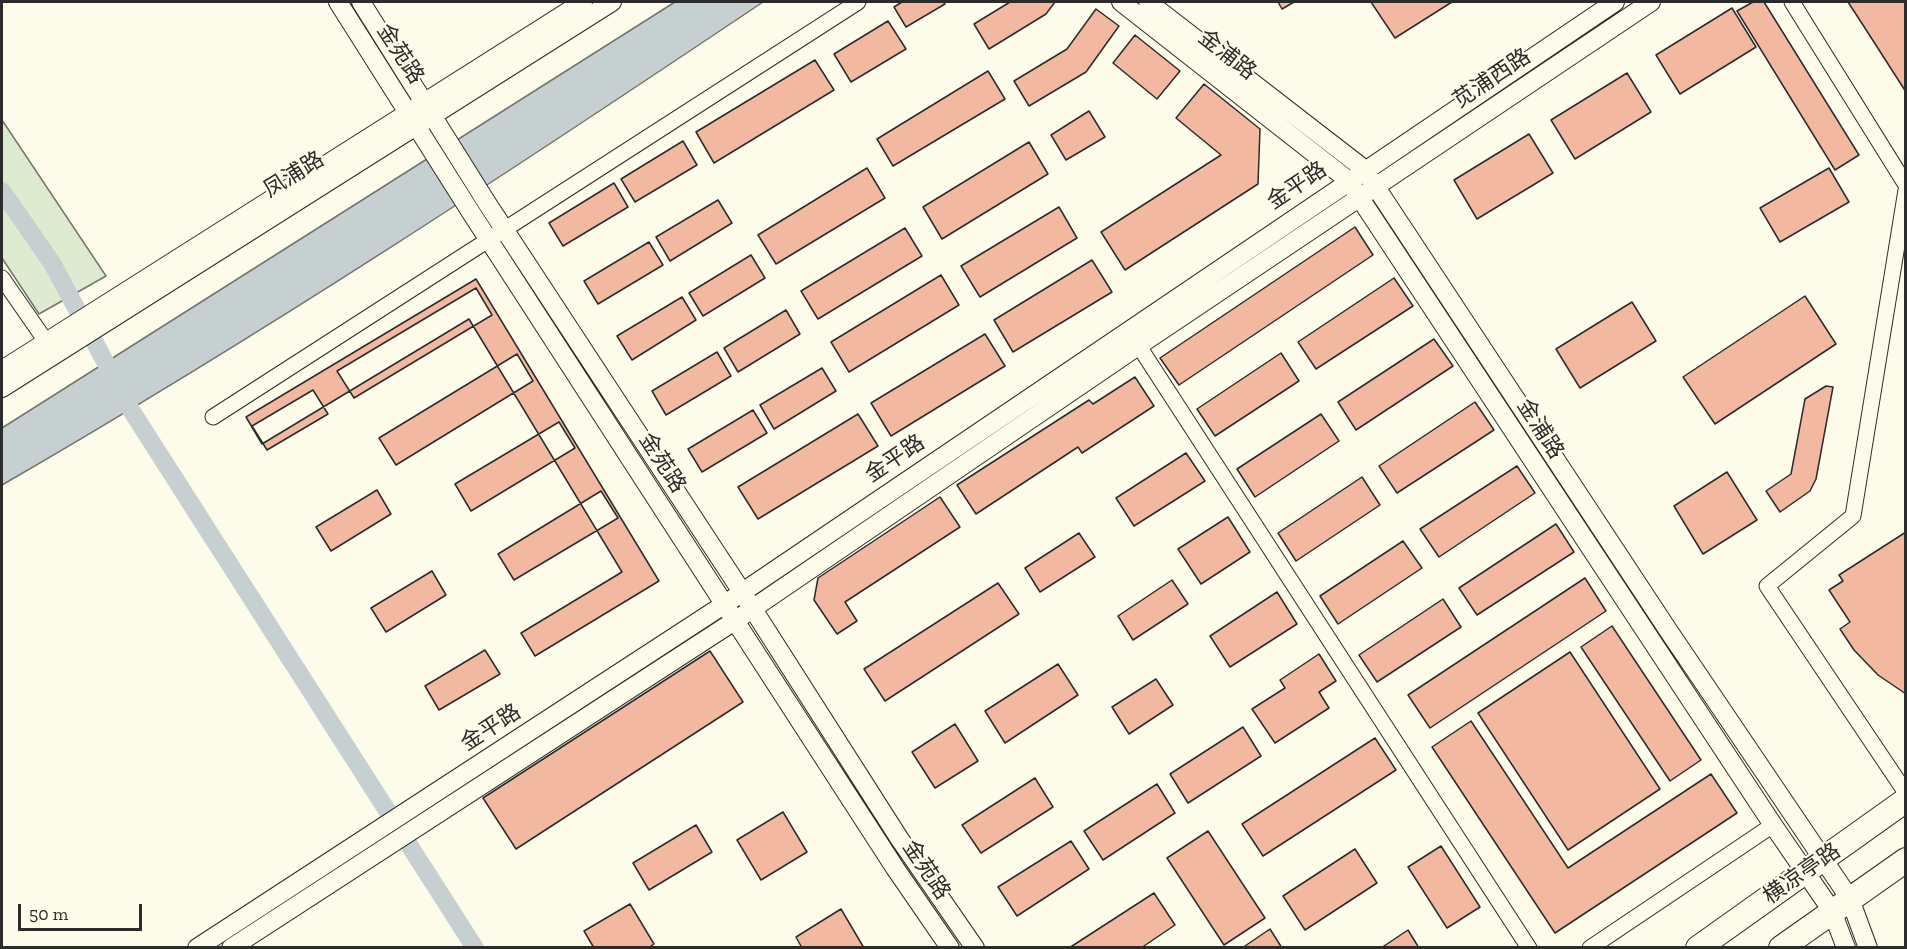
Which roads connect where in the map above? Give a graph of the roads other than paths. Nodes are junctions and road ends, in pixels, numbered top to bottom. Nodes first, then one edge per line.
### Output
1 (338, 2) edge
2 (361, 2) edge
3 (583, 2) edge
4 (612, 2) edge
5 (858, 2) edge
6 (1120, 2) edge
7 (1148, 2) edge
8 (1615, 2) edge
9 (1651, 2) edge
10 (1792, 2) edge
11 (420, 114) junction
12 (442, 148) junction
13 (1364, 169) junction
14 (1348, 180) junction
15 (1905, 184) edge
16 (1375, 186) junction
17 (1905, 190) edge
18 (1359, 196) junction
19 (504, 229) junction
20 (488, 238) junction
21 (2, 278) edge
22 (1128, 330) junction
23 (1138, 346) junction
24 (51, 348) junction
25 (2, 370) edge
26 (2, 388) edge
27 (213, 417) dead end
28 (742, 592) junction
29 (725, 604) junction
30 (753, 609) junction
31 (736, 620) junction
32 (1905, 793) edge
33 (1905, 800) edge
34 (1773, 825) junction
35 (1905, 860) edge
36 (1814, 866) junction
37 (1841, 905) junction
38 (197, 948) edge
39 (231, 948) edge
40 (950, 948) edge
41 (975, 948) edge
42 (1529, 948) edge
43 (1590, 948) edge
44 (1698, 948) edge
45 (1781, 948) edge
46 (1846, 948) edge
47 (1868, 948) edge

1 - 11 street, 金苑路
2 - 11 street, 金苑路
3 - 11 street, 凤浦路
4 - 11 street, 凤浦路
5 - 19 street
6 - 14 street, 金浦路
7 - 13 street, 金浦路
8 - 13 street, 金平路
9 - 16 street, 苋浦西路
10 - 15 street
11 - 12 street, 金苑路
11 - 24 street, 凤浦路
12 - 19 street
12 - 20 street, 金苑路
13 - 14 street, 金平路
13 - 16 street, 金浦路
14 - 18 street, 金浦路
14 - 22 street, 金平路
16 - 18 street, 苋浦西路
16 - 36 street, 金浦路
17 - 32 street
18 - 23 street, 金平路
18 - 34 street, 金浦路
19 - 20 street
19 - 28 street
20 - 27 street
20 - 29 street, 金苑路
21 - 24 street
22 - 23 street
22 - 28 street, 金平路
23 - 30 street, 金平路
23 - 42 street
24 - 25 street, 凤浦路
24 - 26 street, 凤浦路
28 - 29 street, 金平路
28 - 30 street
29 - 31 street, 金苑路
29 - 38 street, 金平路
30 - 31 street, 金平路
30 - 41 street
31 - 39 street, 金平路
31 - 40 street, 金苑路
33 - 36 main road, 横凉亭路
34 - 36 street, 金浦路
34 - 43 street
35 - 37 main road
36 - 37 street, 金浦路
36 - 44 main road, 横凉亭路
37 - 45 main road
37 - 46 street, 金浦路
37 - 47 street, 金浦路

